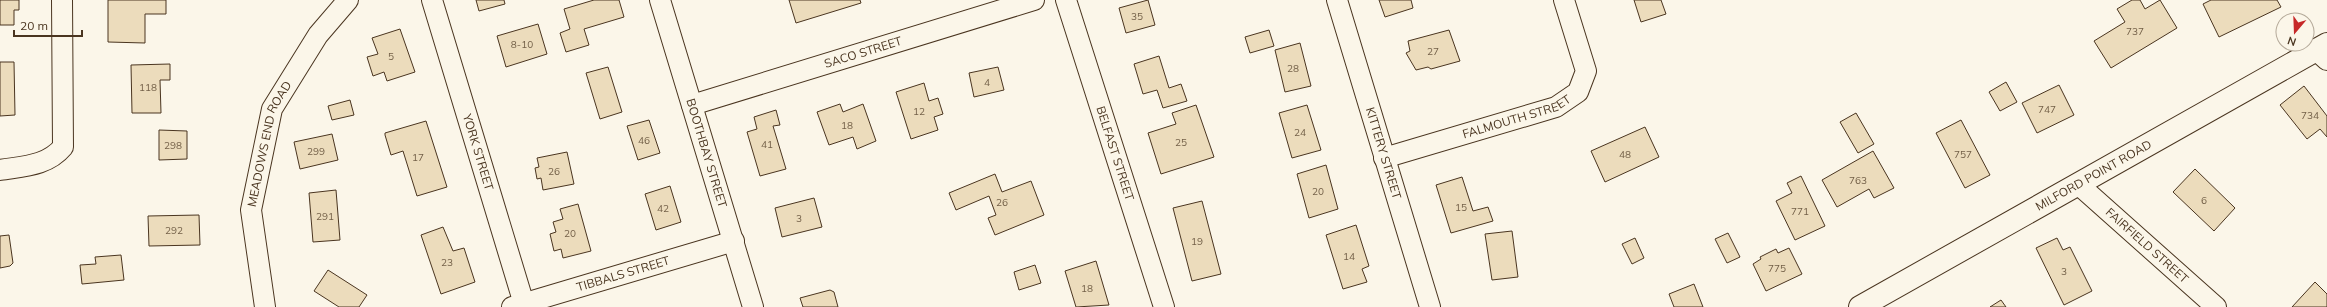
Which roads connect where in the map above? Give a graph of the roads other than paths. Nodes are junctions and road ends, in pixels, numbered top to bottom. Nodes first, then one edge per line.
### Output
1 (62, 0) edge
2 (348, 0) edge
3 (432, 0) edge
4 (660, 0) edge
5 (1034, 0) edge
6 (1066, 0) edge
7 (1336, 0) edge
8 (1564, 0) edge
9 (2323, 51) edge
10 (692, 105) junction
11 (1384, 158) junction
12 (0, 170) edge
13 (2079, 185) junction
14 (734, 241) junction
15 (518, 305) edge
16 (265, 307) edge
17 (753, 307) edge
18 (1164, 307) edge
19 (1430, 307) edge
20 (1860, 307) edge
21 (2216, 307) edge

1 - 12 street
2 - 16 street, MEADOWS END ROAD
3 - 15 street, YORK STREET
4 - 10 street, BOOTHBAY STREET
5 - 10 street, SACO STREET
6 - 18 street, BELFAST STREET
7 - 11 street, KITTERY STREET
8 - 11 street, FALMOUTH STREET
9 - 13 main road, MILFORD POINT ROAD
10 - 14 street, BOOTHBAY STREET
11 - 19 street, KITTERY STREET
13 - 20 main road, MILFORD POINT ROAD
13 - 21 street, FAIRFIELD STREET
14 - 15 street, TIBBALS STREET
14 - 17 street, BOOTHBAY STREET

